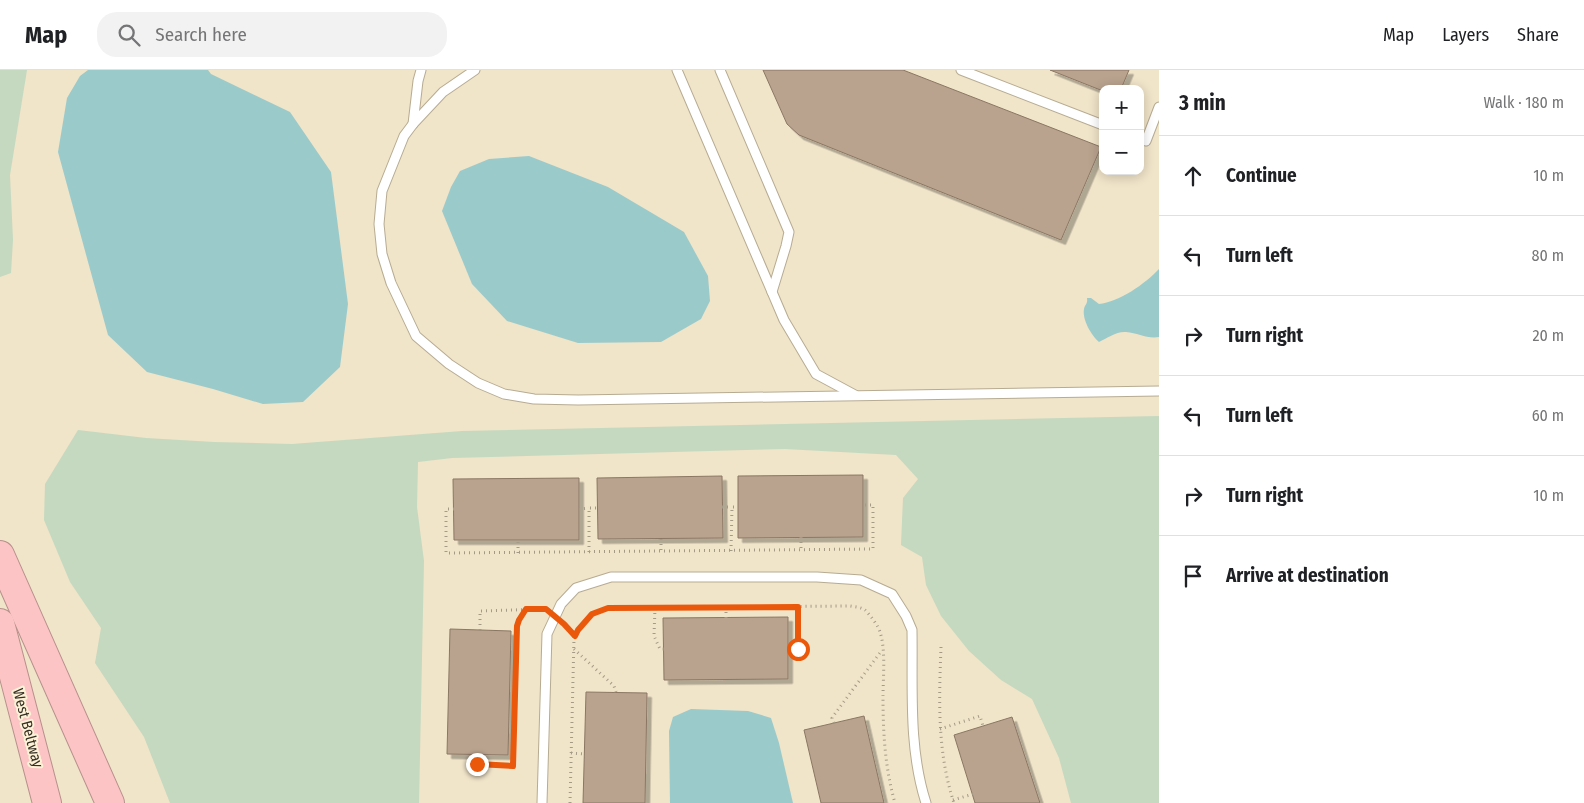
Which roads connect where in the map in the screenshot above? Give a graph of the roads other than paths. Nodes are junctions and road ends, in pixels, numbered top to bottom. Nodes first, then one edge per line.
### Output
1 (421, 70) edge
2 (475, 70) edge
3 (677, 70) edge
4 (720, 70) edge
5 (961, 70) edge
6 (1159, 107) edge
7 (1099, 123) edge
8 (413, 124) junction
9 (1144, 140) edge
10 (772, 292) junction
11 (1159, 391) edge
12 (858, 396) junction
13 (0, 555) edge
14 (0, 623) edge
15 (48, 803) edge
16 (110, 803) edge
17 (542, 803) edge
18 (926, 803) edge

1 - 8 lane
2 - 8 lane
3 - 10 lane
4 - 10 lane
5 - 7 lane
6 - 9 lane
8 - 12 lane
10 - 12 lane
11 - 12 lane
13 - 16 highway
14 - 15 highway, West Beltway
17 - 18 lane

